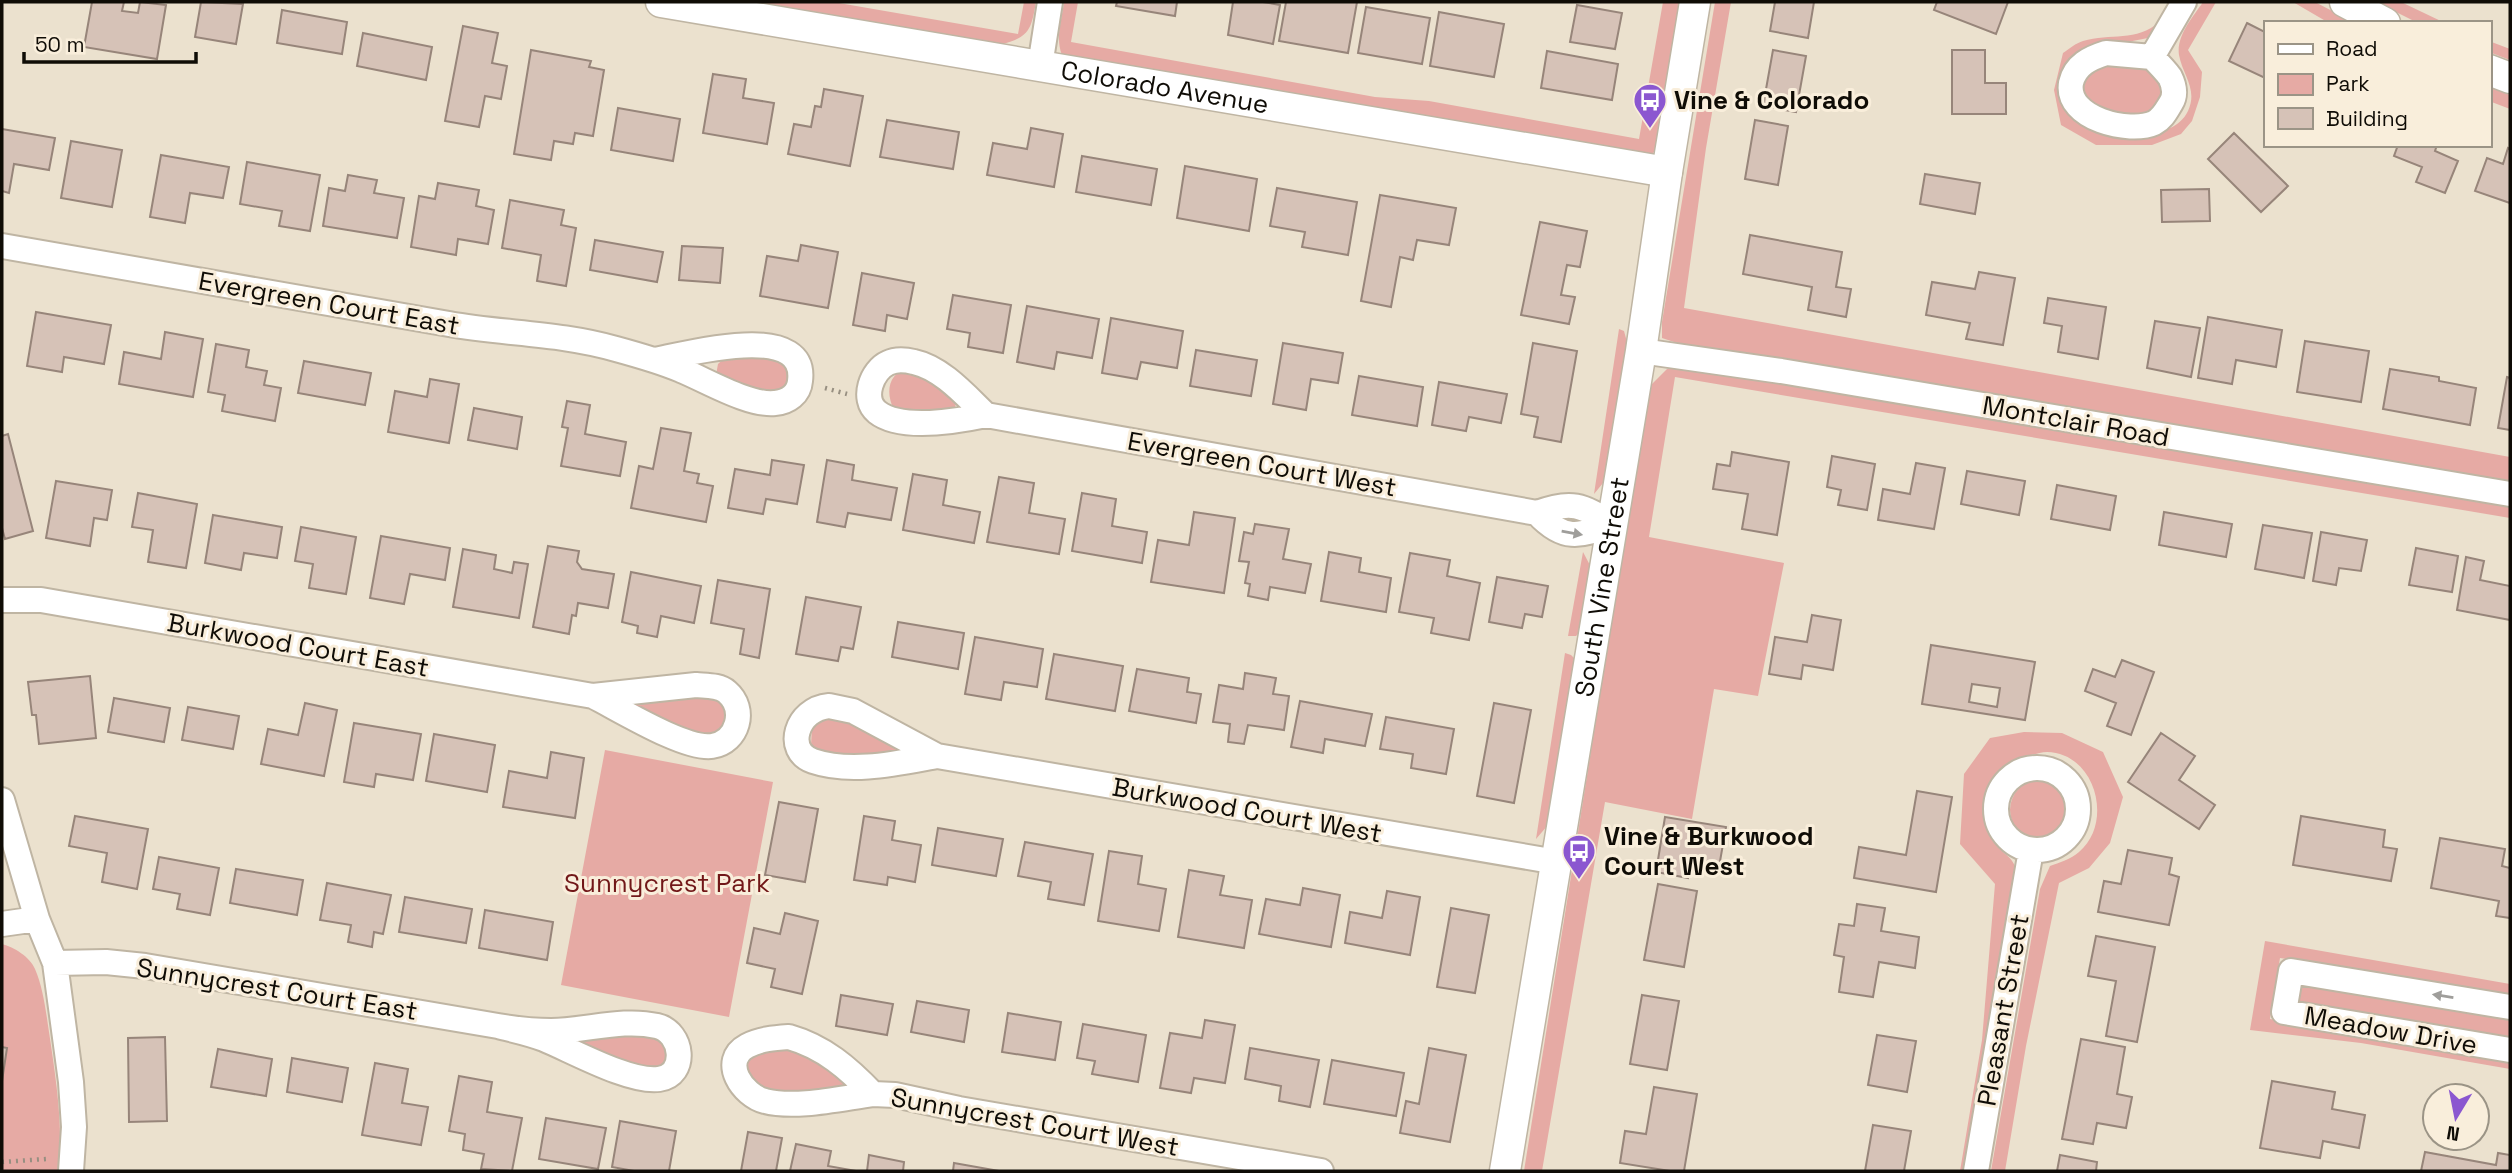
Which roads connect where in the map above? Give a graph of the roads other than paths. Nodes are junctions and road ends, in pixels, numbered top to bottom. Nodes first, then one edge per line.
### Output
1 (661, 2) edge
2 (1050, 2) edge
3 (1695, 2) edge
4 (2184, 2) edge
5 (2345, 2) edge
6 (2381, 21) edge
7 (2152, 57) dead end
8 (1040, 66) junction
9 (1667, 172) junction
10 (2, 246) edge
11 (1641, 351) junction
12 (655, 360) junction
13 (986, 415) dead end
14 (2510, 494) edge
15 (1612, 524) junction
16 (2, 600) edge
17 (593, 696) junction
18 (937, 756) junction
19 (2, 800) edge
20 (2031, 850) dead end
21 (1557, 862) junction
22 (37, 919) junction
23 (2, 924) edge
24 (55, 963) junction
25 (2510, 1007) edge
26 (498, 1026) junction
27 (2510, 1050) edge
28 (873, 1094) junction
29 (71, 1171) edge
30 (1321, 1171) edge
31 (1505, 1171) edge
32 (1976, 1171) edge

1 - 8 street, Colorado Avenue
2 - 8 street
3 - 9 street, South Vine Street
4 - 7 street
5 - 6 street
8 - 9 street, Colorado Avenue
9 - 11 street, South Vine Street
10 - 12 street, Evergreen Court East
11 - 14 street, Montclair Road
11 - 15 street, South Vine Street
12 - 12 street, Evergreen Court East
13 - 15 street, Evergreen Court West
15 - 21 street, South Vine Street
16 - 17 street, Burkwood Court East
17 - 17 street, Burkwood Court East
18 - 18 street, Burkwood Court West
18 - 21 street, Burkwood Court West
19 - 22 street
20 - 32 street, Pleasant Street
21 - 31 street, South Vine Street
22 - 23 street
22 - 24 street
24 - 26 street, Sunnycrest Court East
24 - 29 street
25 -> 27 street, Meadow Drive
26 - 26 street, Sunnycrest Court East
28 - 28 street, Sunnycrest Court West
28 - 30 street, Sunnycrest Court West

